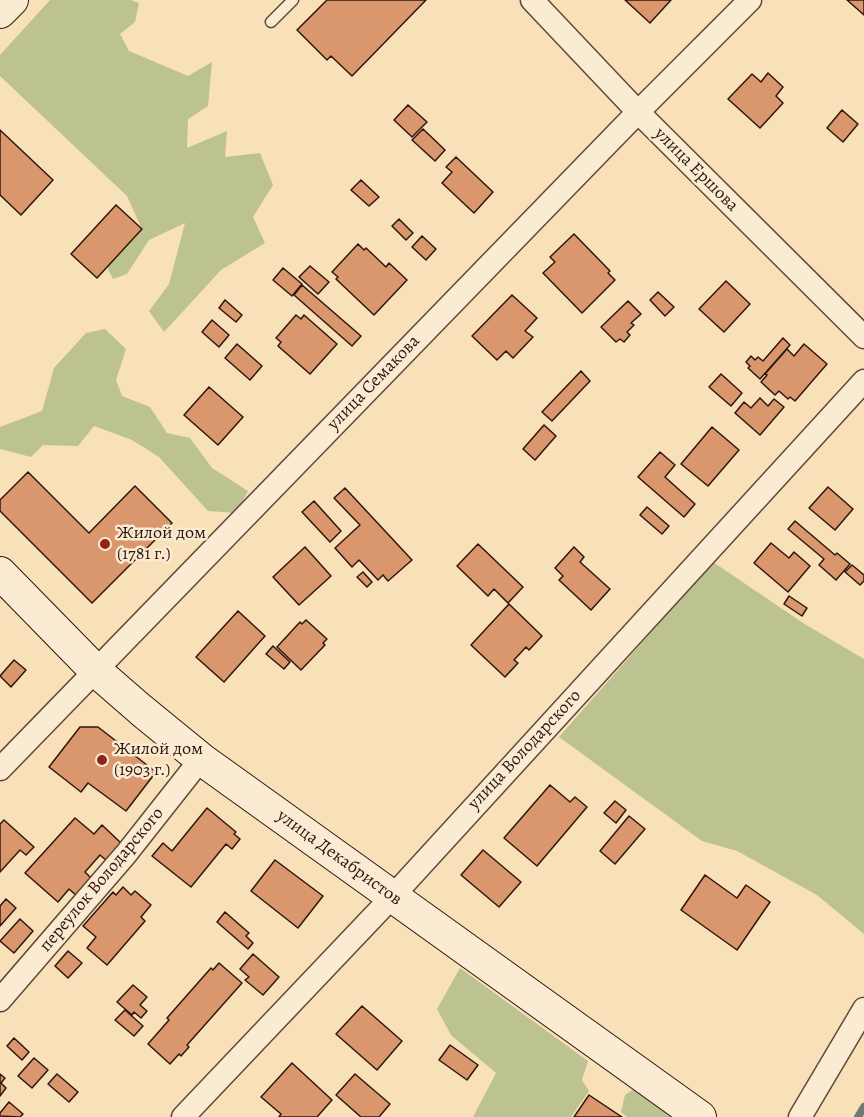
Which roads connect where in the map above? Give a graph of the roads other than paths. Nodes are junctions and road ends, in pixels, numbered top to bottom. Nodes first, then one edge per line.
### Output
1 (12, 0) edge
2 (293, 0) edge
3 (532, 0) edge
4 (750, 0) edge
5 (0, 12) edge
6 (271, 22) dead end
7 (638, 112) junction
8 (864, 337) edge
9 (864, 381) edge
10 (0, 573) edge
11 (95, 670) junction
12 (201, 759) junction
13 (0, 769) edge
14 (392, 897) junction
15 (0, 1000) edge
16 (864, 1009) edge
17 (183, 1117) edge
18 (700, 1117) edge
19 (800, 1117) edge

1 - 5 street
2 - 6 lane
3 - 7 street, улица Ершова
4 - 7 street, улица Семакова
7 - 8 street, улица Ершова
7 - 11 street, улица Семакова
9 - 14 street, улица Володарского
10 - 11 street, улица Декабристов
11 - 12 street, улица Декабристов
11 - 13 street, улица Семакова
12 - 14 street, улица Декабристов
12 - 15 street, переулок Володарского
14 - 17 street, улица Володарского
14 - 18 street, улица Декабристов
16 - 19 street

